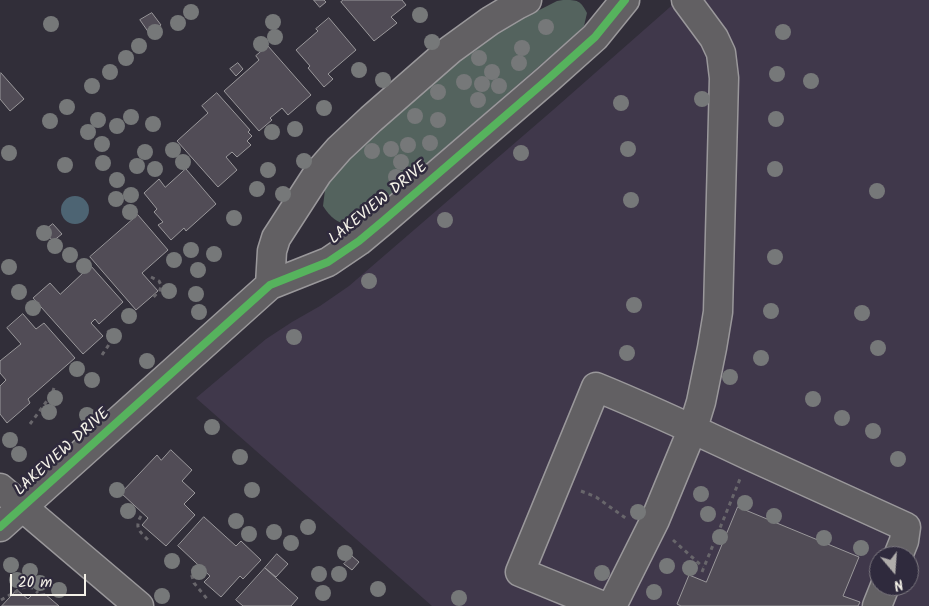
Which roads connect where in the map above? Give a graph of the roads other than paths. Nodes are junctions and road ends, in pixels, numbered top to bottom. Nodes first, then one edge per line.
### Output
1 (527, 0) edge
2 (625, 0) edge
3 (686, 0) edge
4 (270, 285) junction
5 (693, 428) junction
6 (0, 488) edge
7 (23, 508) junction
8 (0, 528) edge
9 (902, 546) edge
10 (139, 606) edge
11 (603, 606) edge
12 (612, 606) edge

1 - 4 street
2 - 4 street, LAKEVIEW DRIVE
3 - 5 street
4 - 7 street, LAKEVIEW DRIVE
5 - 9 street
5 - 11 street
5 - 12 street
6 - 7 street
7 - 8 street, LAKEVIEW DRIVE
7 - 10 street

